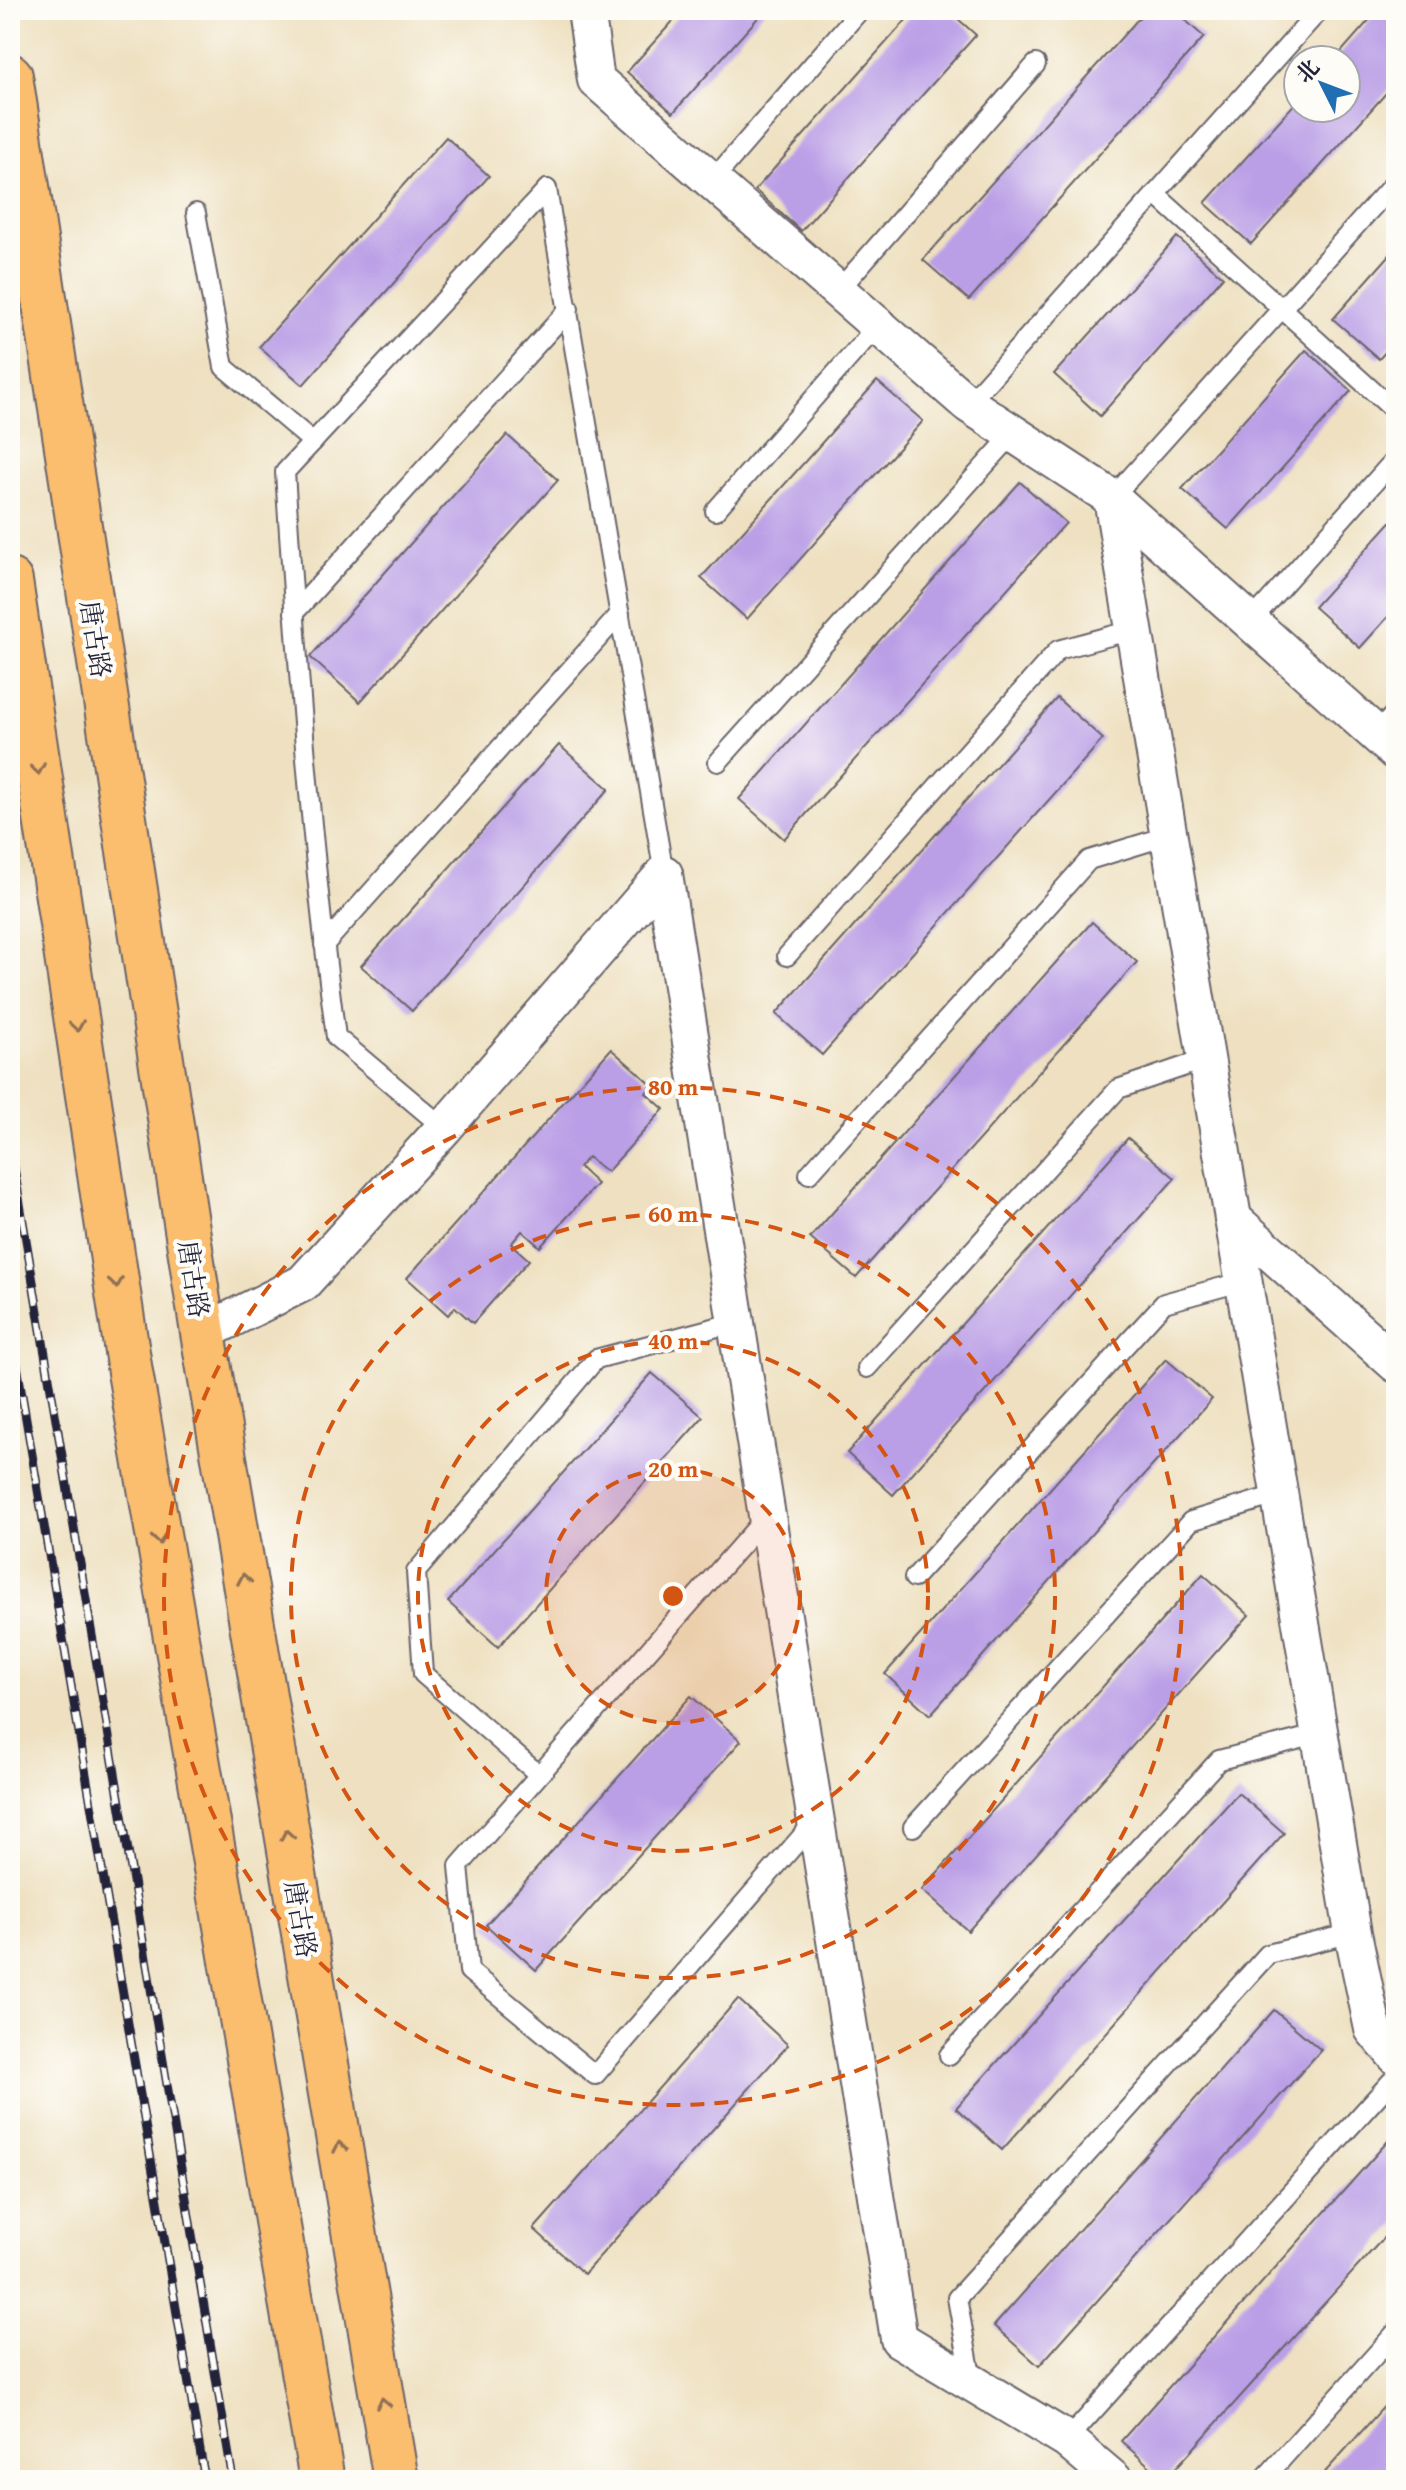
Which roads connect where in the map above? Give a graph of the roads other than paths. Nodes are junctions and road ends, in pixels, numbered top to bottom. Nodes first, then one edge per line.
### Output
1 (586, 10) edge
2 (860, 10) edge
3 (1317, 13) dead end
4 (1036, 64) dead end
5 (10, 76) edge
6 (712, 181) junction
7 (1396, 181) edge
8 (1155, 194) junction
9 (196, 213) dead end
10 (838, 291) junction
11 (569, 309) junction
12 (1282, 309) junction
13 (877, 326) junction
14 (968, 404) junction
15 (1396, 412) edge
16 (1014, 433) junction
17 (313, 442) junction
18 (1396, 458) edge
19 (1112, 498) junction
20 (715, 511) dead end
21 (10, 581) edge
22 (294, 613) junction
23 (620, 614) junction
24 (1250, 622) junction
25 (1132, 630) junction
26 (1389, 733) edge
27 (718, 762) dead end
28 (1167, 836) junction
29 (664, 874) junction
30 (324, 945) junction
31 (787, 956) dead end
32 (1206, 1059) junction
33 (444, 1128) junction
34 (809, 1174) dead end
35 (1233, 1219) junction
36 (1244, 1281) junction
37 (736, 1322) junction
38 (203, 1333) junction
39 (1396, 1364) edge
40 (867, 1368) dead end
41 (1279, 1494) junction
42 (766, 1517) junction
43 (914, 1578) dead end
44 (1320, 1734) junction
45 (538, 1774) junction
46 (816, 1820) junction
47 (913, 1827) dead end
48 (1353, 1933) junction
49 (1388, 2029) edge
50 (949, 2055) dead end
51 (1396, 2076) edge
52 (1396, 2332) edge
53 (972, 2381) junction
54 (1067, 2440) junction
55 (322, 2480) edge
56 (396, 2480) edge
57 (1114, 2480) edge
58 (1263, 2480) edge

1 - 6 street
2 - 6 lane
3 - 8 lane
4 - 10 lane
5 - 38 main road, 唐古路
6 - 10 street
7 - 12 lane
8 - 12 lane
8 - 14 lane
9 - 17 lane
10 - 13 street
11 - 17 lane
11 - 22 lane
11 - 23 lane
12 - 15 lane
12 - 19 lane
13 - 14 street
13 - 20 lane
14 - 16 street
16 - 19 street
16 - 27 lane
17 - 22 lane
18 - 24 lane
19 - 24 street
19 - 25 street
21 -> 55 main road
22 - 30 lane
23 - 29 lane
23 - 30 lane
24 - 26 street
25 - 28 street
25 - 31 lane
28 - 32 street
28 - 34 lane
29 - 33 street
29 - 37 street
30 - 33 lane
32 - 35 street
32 - 40 lane
33 - 38 street
35 - 36 street
35 - 39 street
36 - 41 street
36 - 43 lane
37 - 42 street
37 - 45 lane
56 -> 38 main road, 唐古路
41 - 44 street
41 - 47 lane
42 - 45 lane
42 - 46 street
44 - 48 street
44 - 50 lane
45 - 46 lane
46 - 53 street
48 - 49 street
48 - 53 lane
51 - 54 lane
52 - 58 lane
53 - 54 street
54 - 57 street

